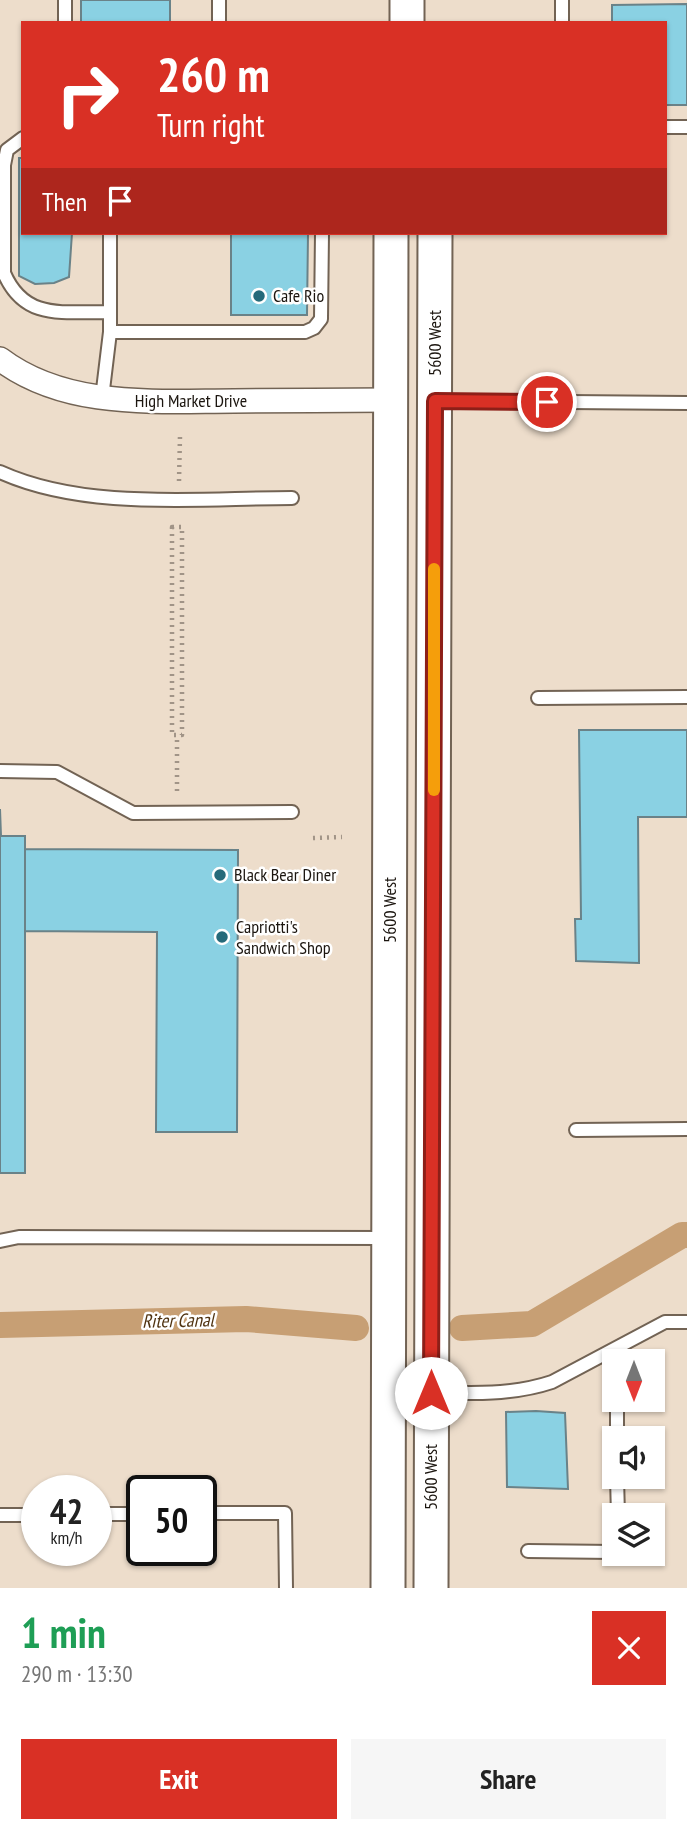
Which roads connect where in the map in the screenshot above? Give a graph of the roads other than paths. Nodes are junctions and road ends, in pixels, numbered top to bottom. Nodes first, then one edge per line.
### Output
1 (65, 0) edge
2 (219, 0) edge
3 (407, 0) edge
4 (562, 0) edge
5 (65, 21) edge
6 (219, 21) edge
7 (407, 21) edge
8 (562, 21) edge
9 (667, 127) edge
10 (687, 127) edge
11 (21, 140) edge
12 (110, 235) edge
13 (322, 235) edge
14 (391, 235) edge
15 (415, 235) edge
16 (435, 235) edge
17 (110, 312) junction
18 (110, 332) junction
19 (0, 359) edge
20 (102, 398) junction
21 (391, 400) junction
22 (435, 401) junction
23 (687, 403) edge
24 (0, 472) edge
25 (292, 498) dead end
26 (434, 664) junction
27 (687, 697) edge
28 (538, 698) dead end
29 (0, 771) edge
30 (292, 812) dead end
31 (687, 1129) edge
32 (576, 1130) dead end
33 (389, 1238) junction
34 (0, 1241) edge
35 (687, 1322) edge
36 (626, 1349) edge
37 (602, 1361) edge
38 (431, 1393) junction
39 (217, 1513) edge
40 (0, 1515) edge
41 (21, 1515) edge
42 (528, 1551) dead end
43 (602, 1552) edge
44 (286, 1588) edge
45 (388, 1588) edge
46 (431, 1588) edge

1 - 5 lane
2 - 6 lane
3 - 7 main road
4 - 8 lane
9 - 10 lane
11 - 17 lane
12 - 17 lane
13 - 18 lane
14 - 21 main road, 5600 West
15 - 22 main road
16 - 22 main road, 5600 West
17 - 18 lane
18 - 20 lane
19 - 20 street, High Market Drive
20 - 21 street, High Market Drive
21 - 26 main road
21 - 33 main road, 5600 West
22 - 23 lane
22 - 26 main road, 5600 West
24 - 25 lane
26 - 38 main road, 5600 West
27 - 28 lane
29 - 30 lane
31 - 32 lane
33 - 34 lane
33 - 45 main road, 5600 West
35 - 36 lane
37 - 38 lane
38 - 46 main road, 5600 West
39 - 44 lane
40 - 41 lane
42 - 43 lane

